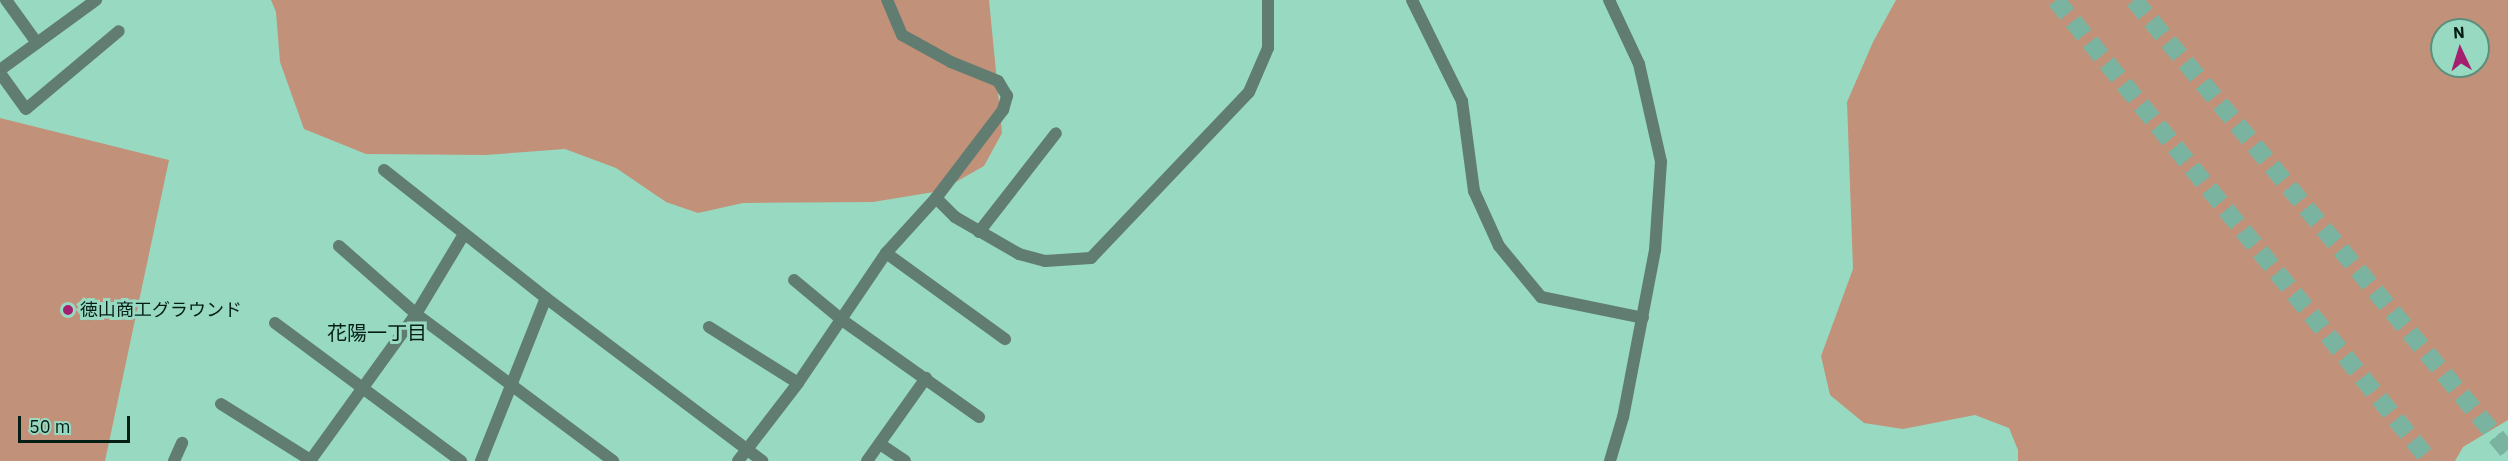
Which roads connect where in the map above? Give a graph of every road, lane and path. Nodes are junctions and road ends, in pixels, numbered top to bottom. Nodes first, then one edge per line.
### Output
1 (6, 0) edge
2 (96, 0) edge
3 (887, 0) edge
4 (1268, 0) edge
5 (1412, 0) edge
6 (1609, 0) edge
7 (118, 31) dead end
8 (37, 43) junction
9 (0, 72) edge
10 (1056, 133) dead end
11 (384, 170) dead end
12 (936, 198) junction
13 (979, 232) junction
14 (464, 234) junction
15 (339, 246) dead end
16 (886, 254) junction
17 (794, 280) dead end
18 (546, 298) junction
19 (416, 314) junction
20 (1643, 318) junction
21 (842, 320) junction
22 (275, 323) dead end
23 (709, 327) dead end
24 (1005, 339) dead end
25 (926, 378) junction
26 (798, 383) junction
27 (512, 386) junction
28 (360, 387) junction
29 (221, 404) dead end
30 (979, 417) dead end
31 (182, 443) dead end
32 (880, 444) junction
33 (747, 450) junction
34 (174, 461) edge
35 (311, 461) edge
36 (461, 461) edge
37 (481, 461) edge
38 (613, 461) edge
39 (738, 461) edge
40 (762, 461) edge
41 (867, 461) edge
42 (904, 461) edge
43 (1610, 461) edge

1 - 8 street
2 - 8 street
3 - 12 street
4 - 13 street
5 - 20 street
6 - 20 street
7 - 9 street
8 - 9 street
10 - 13 street
11 - 14 street
12 - 13 street
12 - 16 street
14 - 18 street
14 - 19 street
15 - 19 street
16 - 21 street
16 - 24 street
17 - 21 street
18 - 27 street
18 - 33 street
19 - 27 street
19 - 28 street
20 - 43 street
21 - 25 street
21 - 26 street
22 - 28 street
23 - 26 street
25 - 30 street
25 - 32 street
26 - 33 street
27 - 37 street
27 - 38 street
28 - 35 street
28 - 36 street
29 - 35 street
31 - 34 street
32 - 41 street
32 - 42 street
33 - 39 street
33 - 40 street

